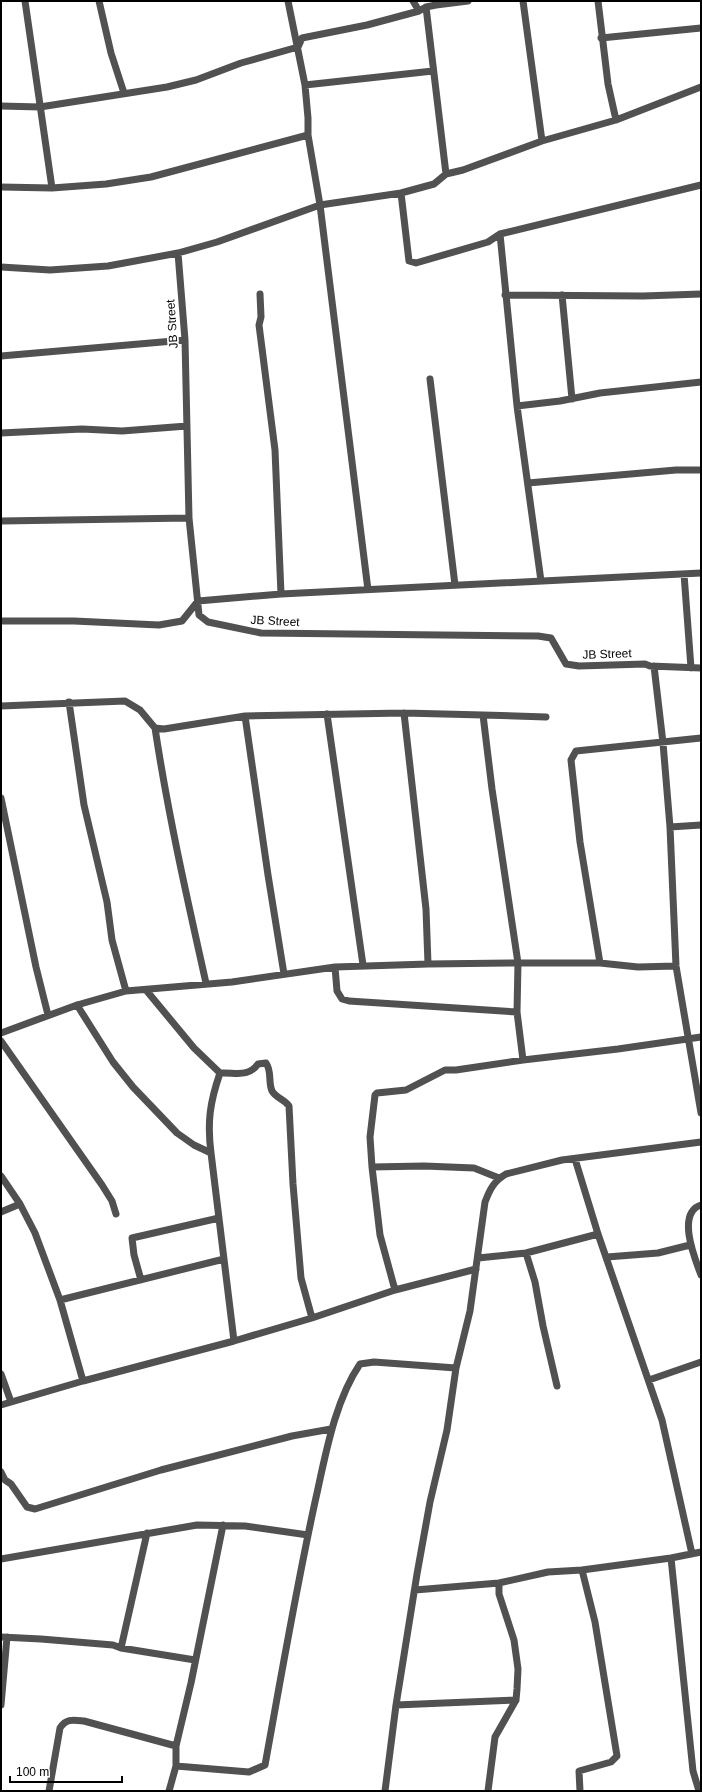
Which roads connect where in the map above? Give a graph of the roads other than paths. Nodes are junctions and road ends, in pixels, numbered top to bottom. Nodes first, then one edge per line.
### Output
1 (25, 1) edge
2 (99, 1) edge
3 (288, 1) edge
4 (413, 1) edge
5 (468, 1) edge
6 (523, 1) edge
7 (598, 1) edge
8 (422, 9) junction
9 (701, 28) edge
10 (601, 38) junction
11 (298, 47) junction
12 (433, 71) junction
13 (305, 85) junction
14 (701, 87) edge
15 (124, 93) junction
16 (1, 106) edge
17 (40, 108) junction
18 (616, 120) junction
19 (308, 135) junction
20 (542, 142) junction
21 (446, 174) junction
22 (701, 185) edge
23 (1, 187) edge
24 (52, 188) junction
25 (401, 193) junction
26 (320, 205) junction
27 (500, 234) junction
28 (178, 253) junction
29 (1, 267) edge
30 (260, 294) dead end
31 (701, 294) edge
32 (505, 295) junction
33 (562, 295) junction
34 (185, 340) junction
35 (1, 356) edge
36 (430, 379) dead end
37 (701, 382) edge
38 (572, 399) junction
39 (516, 406) junction
40 (187, 426) junction
41 (1, 433) edge
42 (701, 470) edge
43 (528, 483) junction
44 (189, 518) junction
45 (1, 521) edge
46 (701, 573) edge
47 (684, 574) junction
48 (540, 581) junction
49 (455, 585) junction
50 (368, 590) junction
51 (280, 594) junction
52 (198, 601) junction
53 (1, 621) edge
54 (654, 666) junction
55 (691, 668) junction
56 (701, 668) edge
57 (69, 702) junction
58 (1, 706) edge
59 (404, 713) junction
60 (327, 714) junction
61 (483, 715) junction
62 (245, 716) junction
63 (546, 717) dead end
64 (155, 728) junction
65 (701, 738) edge
66 (663, 743) junction
67 (1, 798) edge
68 (701, 825) edge
69 (670, 827) junction
70 (518, 963) junction
71 (600, 963) junction
72 (428, 964) junction
73 (364, 965) junction
74 (676, 966) junction
75 (335, 967) junction
76 (284, 974) junction
77 (206, 983) junction
78 (146, 990) junction
79 (126, 991) junction
80 (77, 1005) junction
81 (517, 1012) junction
82 (48, 1015) junction
83 (1, 1033) edge
84 (701, 1037) edge
85 (688, 1039) junction
86 (1, 1041) edge
87 (522, 1060) junction
88 (220, 1073) junction
89 (701, 1113) edge
90 (701, 1142) edge
91 (211, 1153) junction
92 (575, 1159) junction
93 (372, 1167) junction
94 (1, 1176) edge
95 (499, 1178) junction
96 (20, 1204) junction
97 (701, 1205) edge
98 (1, 1212) edge
99 (116, 1214) dead end
100 (219, 1218) junction
101 (598, 1234) junction
102 (690, 1245) junction
103 (526, 1253) junction
104 (607, 1257) junction
105 (478, 1258) junction
106 (224, 1259) junction
107 (476, 1269) junction
108 (701, 1275) edge
109 (141, 1280) junction
110 (395, 1290) junction
111 (60, 1300) junction
112 (312, 1318) junction
113 (234, 1341) junction
114 (701, 1362) edge
115 (456, 1368) junction
116 (1, 1374) edge
117 (649, 1380) junction
118 (83, 1381) junction
119 (557, 1386) dead end
120 (11, 1402) junction
121 (1, 1405) edge
122 (331, 1429) junction
123 (1, 1472) edge
124 (3, 1480) edge
125 (223, 1525) junction
126 (147, 1532) junction
127 (308, 1535) junction
128 (701, 1552) edge
129 (692, 1554) junction
130 (671, 1558) junction
131 (1, 1559) edge
132 (582, 1570) junction
133 (499, 1583) junction
134 (415, 1590) junction
135 (4, 1637) edge
136 (121, 1648) junction
137 (196, 1660) junction
138 (516, 1700) junction
139 (1, 1705) edge
140 (396, 1705) junction
141 (176, 1746) junction
142 (176, 1766) junction
143 (49, 1791) edge
144 (169, 1791) edge
145 (385, 1791) edge
146 (488, 1791) edge
147 (580, 1791) edge
148 (699, 1791) edge

1 - 17 street
2 - 15 street
3 - 11 street
4 - 8 street
5 - 8 street
6 - 20 street
7 - 10 street
8 - 11 street
8 - 12 street
9 - 10 street
10 - 18 street
11 - 13 street
11 - 15 street
12 - 13 street
12 - 21 street
13 - 19 street
14 - 18 street
15 - 17 street
16 - 17 street
17 - 24 street
18 - 20 street
19 - 24 street
19 - 26 street
20 - 21 street
21 - 25 street
22 - 27 street
23 - 24 street
25 - 26 street
25 - 27 street
26 - 28 street
26 - 50 street
27 - 32 street
28 - 29 street
28 - 34 street, JB Street
30 - 51 street
31 - 33 street
32 - 33 street
32 - 39 street
33 - 38 street
34 - 35 street
34 - 40 street, JB Street
36 - 49 street
37 - 38 street
38 - 39 street
39 - 43 street
40 - 41 street
40 - 44 street, JB Street
42 - 43 street
43 - 48 street
44 - 45 street
44 - 52 street, JB Street
46 - 47 street
47 - 48 street
47 - 55 street
48 - 49 street
49 - 50 street
50 - 51 street
51 - 52 street
52 - 53 street
52 - 54 street, JB Street
54 - 55 street, JB Street
54 - 66 street
55 - 56 street, JB Street
57 - 58 street
57 - 64 street
57 - 79 street
59 - 60 street
59 - 61 street
59 - 72 street
60 - 62 street
60 - 73 street
61 - 63 street
61 - 70 street
62 - 64 street
62 - 76 street
64 - 77 street
65 - 66 street
66 - 69 street
66 - 71 street
67 - 82 street
68 - 69 street
69 - 74 street
70 - 71 street
70 - 72 street
70 - 81 street
71 - 74 street
72 - 73 street
73 - 75 street
74 - 85 street
75 - 76 street
75 - 81 street
76 - 77 street
77 - 78 street
78 - 79 street
78 - 88 street
79 - 80 street
80 - 82 street
80 - 91 street
81 - 87 street
82 - 83 street
84 - 85 street
85 - 87 street
85 - 89 street
86 - 99 street
87 - 93 street
88 - 91 street
88 - 112 street
90 - 92 street
91 - 100 street
92 - 95 street
92 - 101 street
93 - 95 street
93 - 110 street
94 - 96 street
95 - 105 street
96 - 98 street
96 - 111 street
97 - 102 street
100 - 106 street
100 - 109 street
101 - 103 street
101 - 104 street
102 - 104 street
102 - 108 street
103 - 105 street
103 - 119 street
104 - 117 street
105 - 107 street
106 - 109 street
106 - 113 street
107 - 110 street
107 - 115 street
109 - 111 street
110 - 112 street
111 - 118 street
112 - 113 street
113 - 118 street
114 - 117 street
115 - 122 street
115 - 134 street
116 - 120 street
117 - 129 street
118 - 120 street
120 - 121 street
122 - 124 street
122 - 127 street
123 - 124 street
125 - 126 street
125 - 127 street
125 - 137 street
126 - 131 street
126 - 136 street
127 - 142 street
128 - 129 street
129 - 130 street
130 - 132 street
130 - 148 street
132 - 133 street
132 - 147 street
133 - 134 street
133 - 138 street
134 - 140 street
135 - 136 street
135 - 139 street
136 - 137 street
137 - 141 street
138 - 140 street
138 - 146 street
140 - 145 street
141 - 142 street
141 - 143 street
142 - 144 street

